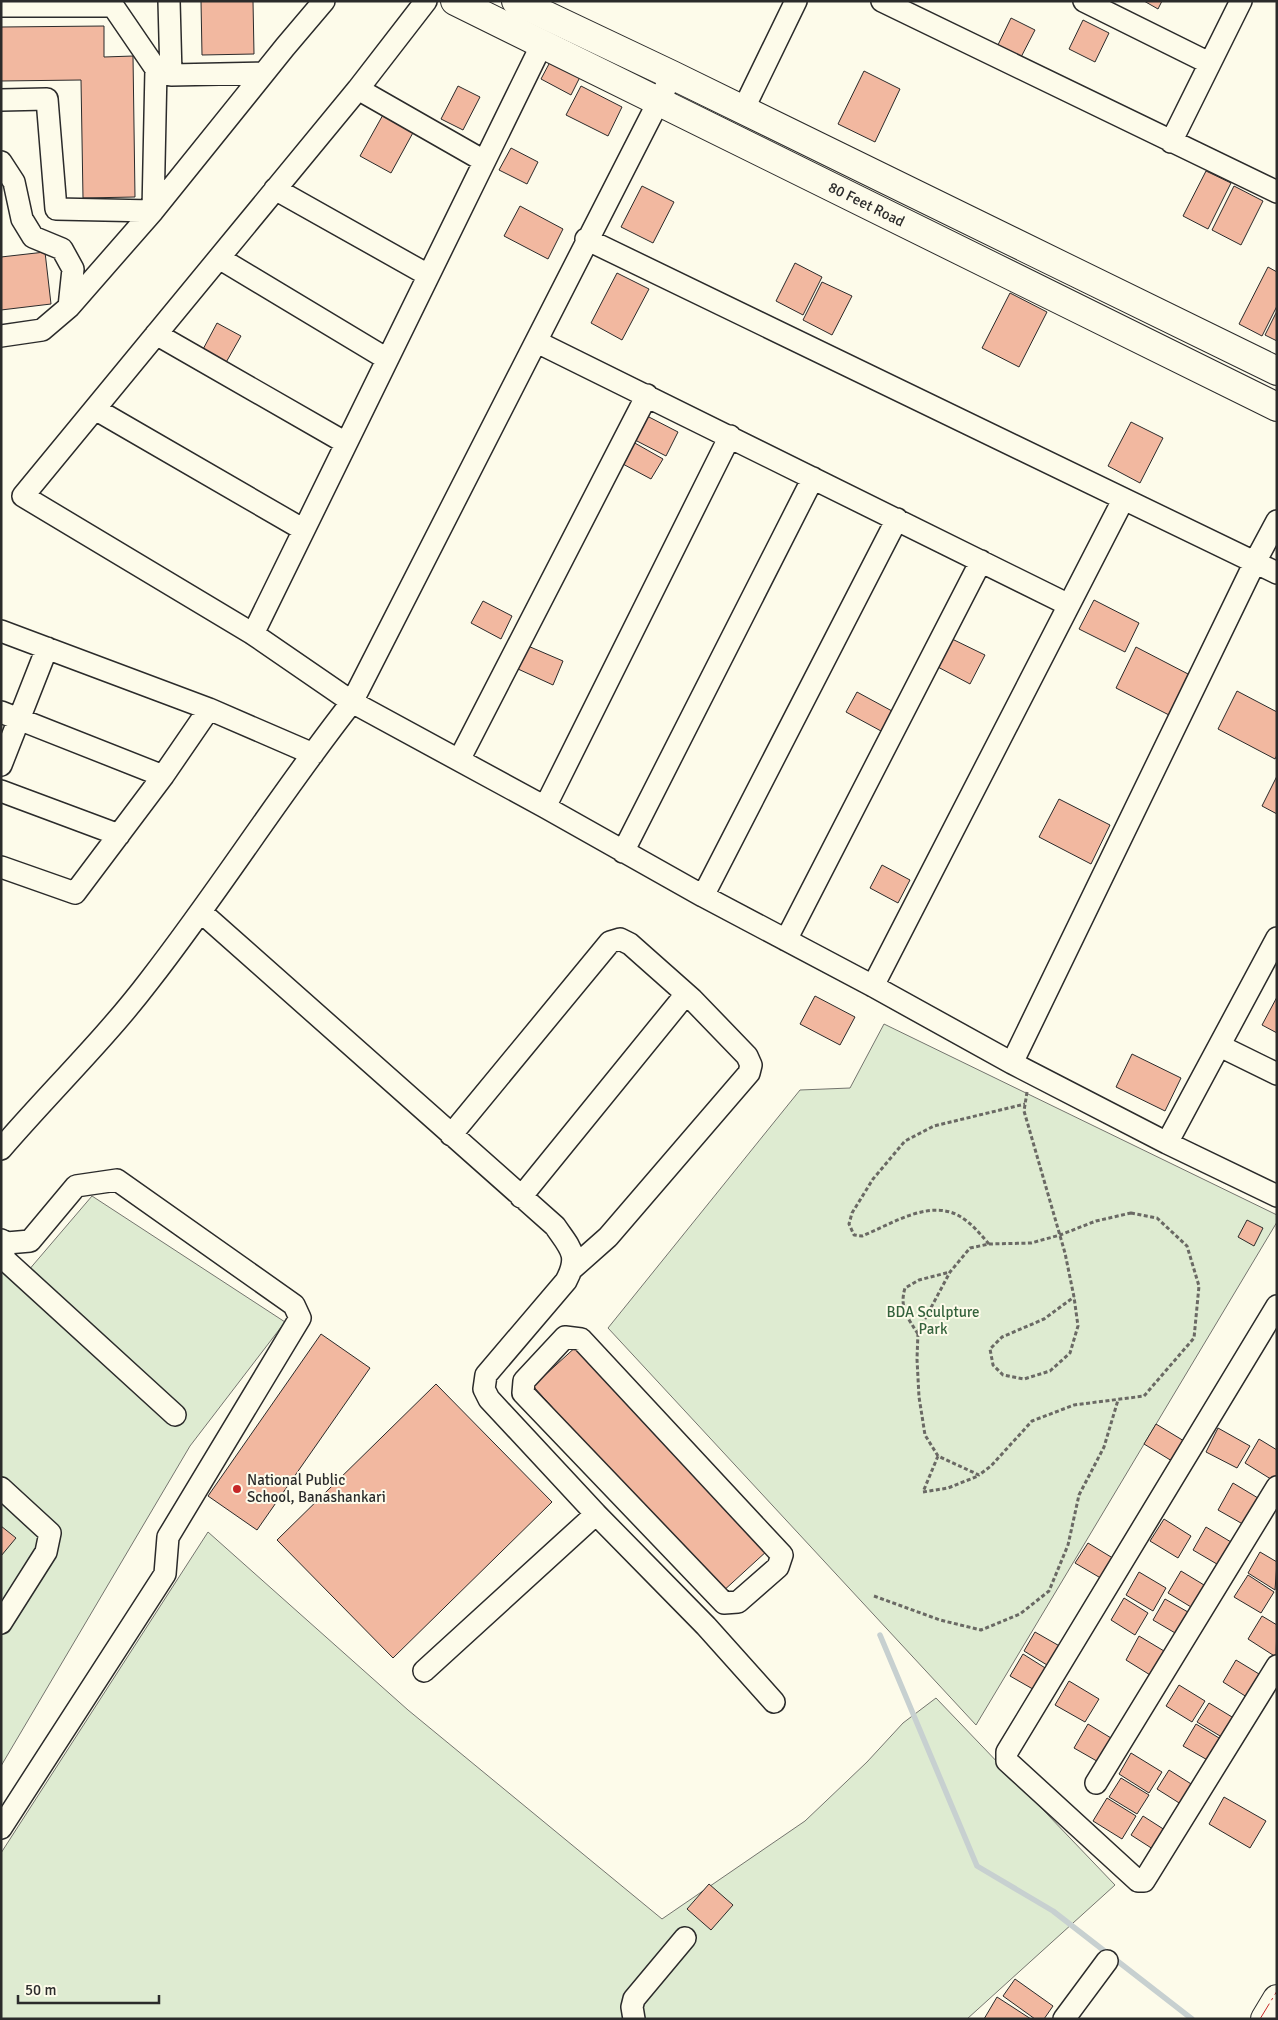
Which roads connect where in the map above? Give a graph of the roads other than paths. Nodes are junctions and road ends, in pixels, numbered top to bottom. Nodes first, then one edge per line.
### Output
1 (169, 1) edge
2 (324, 1) edge
3 (426, 1) edge
4 (455, 1) edge
5 (516, 1) edge
6 (796, 1) edge
7 (882, 1) edge
8 (1084, 1) edge
9 (1240, 1) edge
10 (1, 6) edge
11 (542, 44) junction
12 (1209, 63) junction
13 (264, 73) junction
14 (672, 74) junction
15 (358, 89) junction
16 (1, 100) edge
17 (657, 102) junction
18 (743, 110) junction
19 (1172, 142) junction
20 (484, 161) junction
21 (1, 162) edge
22 (275, 189) junction
23 (1277, 192) edge
24 (153, 211) junction
25 (586, 239) junction
26 (219, 258) junction
27 (428, 275) junction
28 (69, 307) junction
29 (156, 334) junction
30 (1, 336) edge
31 (537, 342) junction
32 (387, 359) junction
33 (1277, 371) edge
34 (647, 395) junction
35 (1277, 407) edge
36 (95, 409) junction
37 (730, 436) junction
38 (346, 443) junction
39 (813, 478) junction
40 (1123, 500) junction
41 (896, 519) junction
42 (1277, 521) edge
43 (304, 530) junction
44 (981, 561) junction
45 (1255, 562) junction
46 (1277, 573) edge
47 (1069, 605) junction
48 (1, 631) edge
49 (253, 634) junction
50 (47, 648) junction
51 (352, 702) junction
52 (209, 709) junction
53 (10, 715) edge
54 (315, 750) junction
55 (458, 760) junction
56 (1, 765) edge
57 (163, 776) junction
58 (1, 791) edge
59 (545, 806) junction
60 (119, 835) junction
61 (623, 852) junction
62 (1, 867) edge
63 (702, 896) junction
64 (201, 912) junction
65 (1277, 938) edge
66 (786, 940) junction
67 (1270, 969) edge
68 (873, 986) junction
69 (686, 994) junction
70 (1220, 1046) junction
71 (1021, 1067) junction
72 (1277, 1074) edge
73 (25, 1122) junction
74 (1, 1127) edge
75 (450, 1135) junction
76 (1167, 1143) junction
77 (1, 1149) edge
78 (1277, 1196) edge
79 (522, 1197) junction
80 (4, 1242) edge
81 (574, 1268) junction
82 (1277, 1306) edge
83 (175, 1415) dead end
84 (1277, 1487) edge
85 (1, 1488) edge
86 (596, 1514) junction
87 (661, 1538) junction
88 (640, 1557) junction
89 (1, 1624) edge
90 (1277, 1666) edge
91 (424, 1671) dead end
92 (774, 1702) dead end
93 (1096, 1783) dead end
94 (1, 1828) edge
95 (685, 1938) dead end
96 (1107, 1961) dead end
97 (1277, 1999) edge
98 (634, 2019) edge
99 (1064, 2019) edge
100 (1265, 2019) edge

1 - 13 street
2 - 13 street
3 - 15 street
4 - 11 main road, 80 Feet Road
5 - 14 main road, 80 Feet Road
6 - 18 street
7 - 19 street
8 - 12 street
9 - 12 street
10 - 24 street
11 - 17 main road, 80 Feet Road
11 - 20 street
12 - 19 street
13 - 24 street
14 - 17 street
14 - 18 main road, 80 Feet Road
15 - 20 street
15 - 22 street
16 - 24 street
17 - 25 street
17 - 35 main road, 80 Feet Road
18 - 33 main road, 80 Feet Road
19 - 23 street
20 - 27 street
21 - 28 street
22 - 26 street
22 - 27 street
24 - 28 street
25 - 31 street
25 - 40 street
26 - 29 street
26 - 32 street
27 - 32 street
28 - 30 street
29 - 36 street
29 - 38 street
31 - 34 street
31 - 51 street
32 - 38 street
34 - 37 street
34 - 55 street
36 - 43 street
36 - 49 street
37 - 39 street
37 - 59 street
38 - 43 street
39 - 41 street
39 - 61 street
40 - 45 street
40 - 47 street
41 - 44 street
41 - 63 street
42 - 45 street
43 - 49 street
44 - 47 street
44 - 66 street
45 - 46 street
45 - 71 street
47 - 68 street
48 - 50 street
49 - 51 street
50 - 52 street
50 - 53 street
51 - 54 street
51 - 55 street
52 - 54 street
52 - 57 street
53 - 56 street
53 - 57 street
54 - 64 street
55 - 59 street
57 - 60 street
58 - 60 street
59 - 61 street
60 - 62 street
61 - 63 street
63 - 66 street
64 - 73 street
64 - 75 street
65 - 67 street
66 - 68 street
67 - 70 street
68 - 71 street
69 - 75 street
69 - 79 street
69 - 81 street
70 - 72 street
70 - 76 street
71 - 76 street
73 - 74 street
73 - 77 street
75 - 79 street
76 - 78 street
79 - 81 street
80 - 83 street
80 - 94 street
81 - 86 street
82 - 90 street
84 - 93 street
85 - 89 street
86 - 88 street
86 - 91 street
87 - 87 street
87 - 88 street
88 - 92 street
95 - 98 street
96 - 99 street
97 - 100 main road

